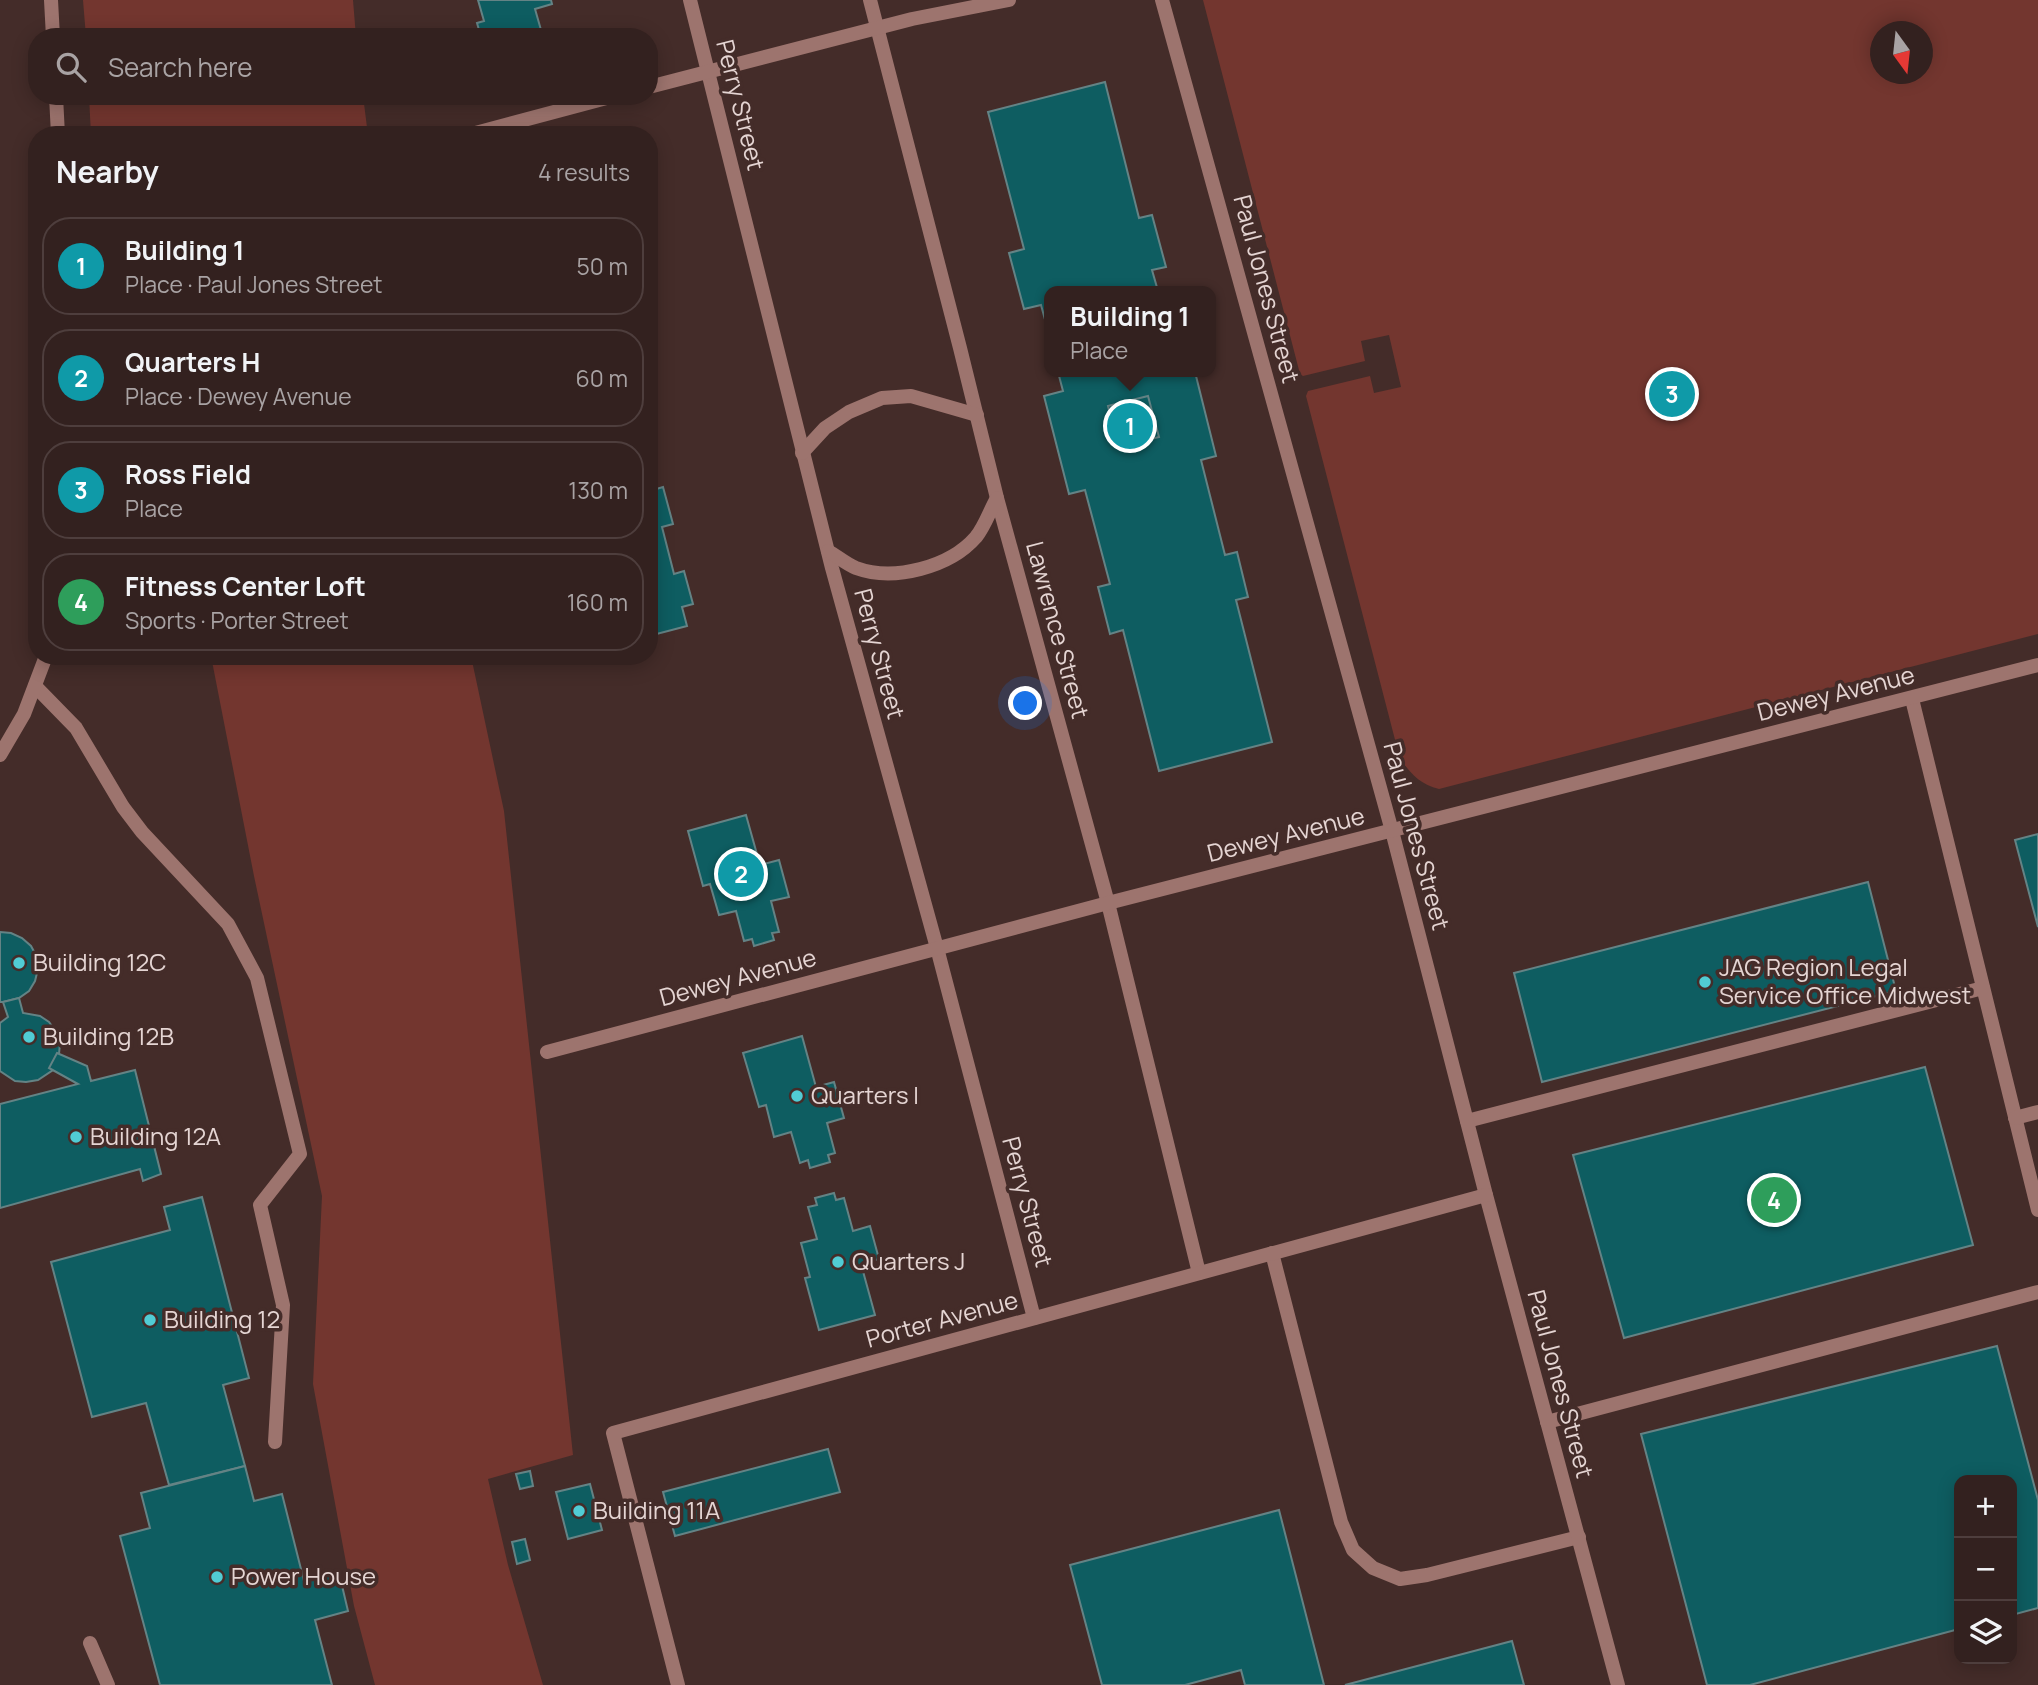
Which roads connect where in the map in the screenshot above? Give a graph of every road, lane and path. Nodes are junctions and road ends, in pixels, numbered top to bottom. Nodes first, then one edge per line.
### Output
1 (51, 0) edge
2 (690, 0) edge
3 (870, 0) edge
4 (1009, 0) edge
5 (1162, 0) edge
6 (53, 28) edge
7 (878, 29) junction
8 (710, 72) junction
9 (658, 85) edge
10 (56, 105) edge
11 (580, 105) edge
12 (58, 126) edge
13 (501, 126) edge
14 (977, 415) junction
15 (802, 453) junction
16 (997, 498) junction
17 (828, 551) junction
18 (42, 665) edge
19 (2038, 665) edge
20 (34, 686) junction
21 (1912, 698) junction
22 (0, 755) edge
23 (1392, 831) junction
24 (1108, 903) junction
25 (937, 948) junction
26 (1983, 988) junction
27 (547, 1052) dead end
28 (2038, 1112) edge
29 (2015, 1118) junction
30 (1467, 1121) junction
31 (1486, 1195) junction
32 (2038, 1210) edge
33 (1272, 1253) junction
34 (1199, 1273) junction
35 (2038, 1292) edge
36 (1034, 1318) junction
37 (1547, 1422) junction
38 (275, 1442) dead end
39 (1578, 1537) junction
40 (90, 1643) dead end
41 (108, 1685) edge
42 (678, 1685) edge
43 (1618, 1685) edge

1 - 6 street
2 - 8 street, Perry Street
3 - 7 street, Lawrence Street
4 - 7 street
5 - 23 street, Paul Jones Street
7 - 8 street
7 - 14 street, Lawrence Street
8 - 9 street
8 - 15 street, Perry Street
10 - 12 street
11 - 13 street
14 - 15 street
14 - 16 street, Lawrence Street
15 - 17 street, Perry Street
16 - 17 street
16 - 24 street, Lawrence Street
17 - 25 street, Perry Street
18 - 20 street
19 - 21 street, Dewey Avenue
20 - 22 street
20 - 38 street
21 - 23 street, Dewey Avenue
21 - 26 street
23 - 24 street, Dewey Avenue
23 - 30 street, Paul Jones Street
24 - 25 street, Dewey Avenue
24 - 34 street, Lawrence Street
25 - 27 street, Dewey Avenue
25 - 36 street, Perry Street
26 - 29 street
26 - 30 street
28 - 29 street
29 - 32 street
30 - 31 street, Paul Jones Street
31 - 33 street, Porter Avenue
31 - 37 street, Paul Jones Street
33 - 34 street, Porter Avenue
33 - 39 street
34 - 36 street, Porter Avenue
35 - 37 street
36 - 42 street, Porter Avenue
37 - 39 street, Paul Jones Street
39 - 43 street, Paul Jones Street
40 - 41 street

